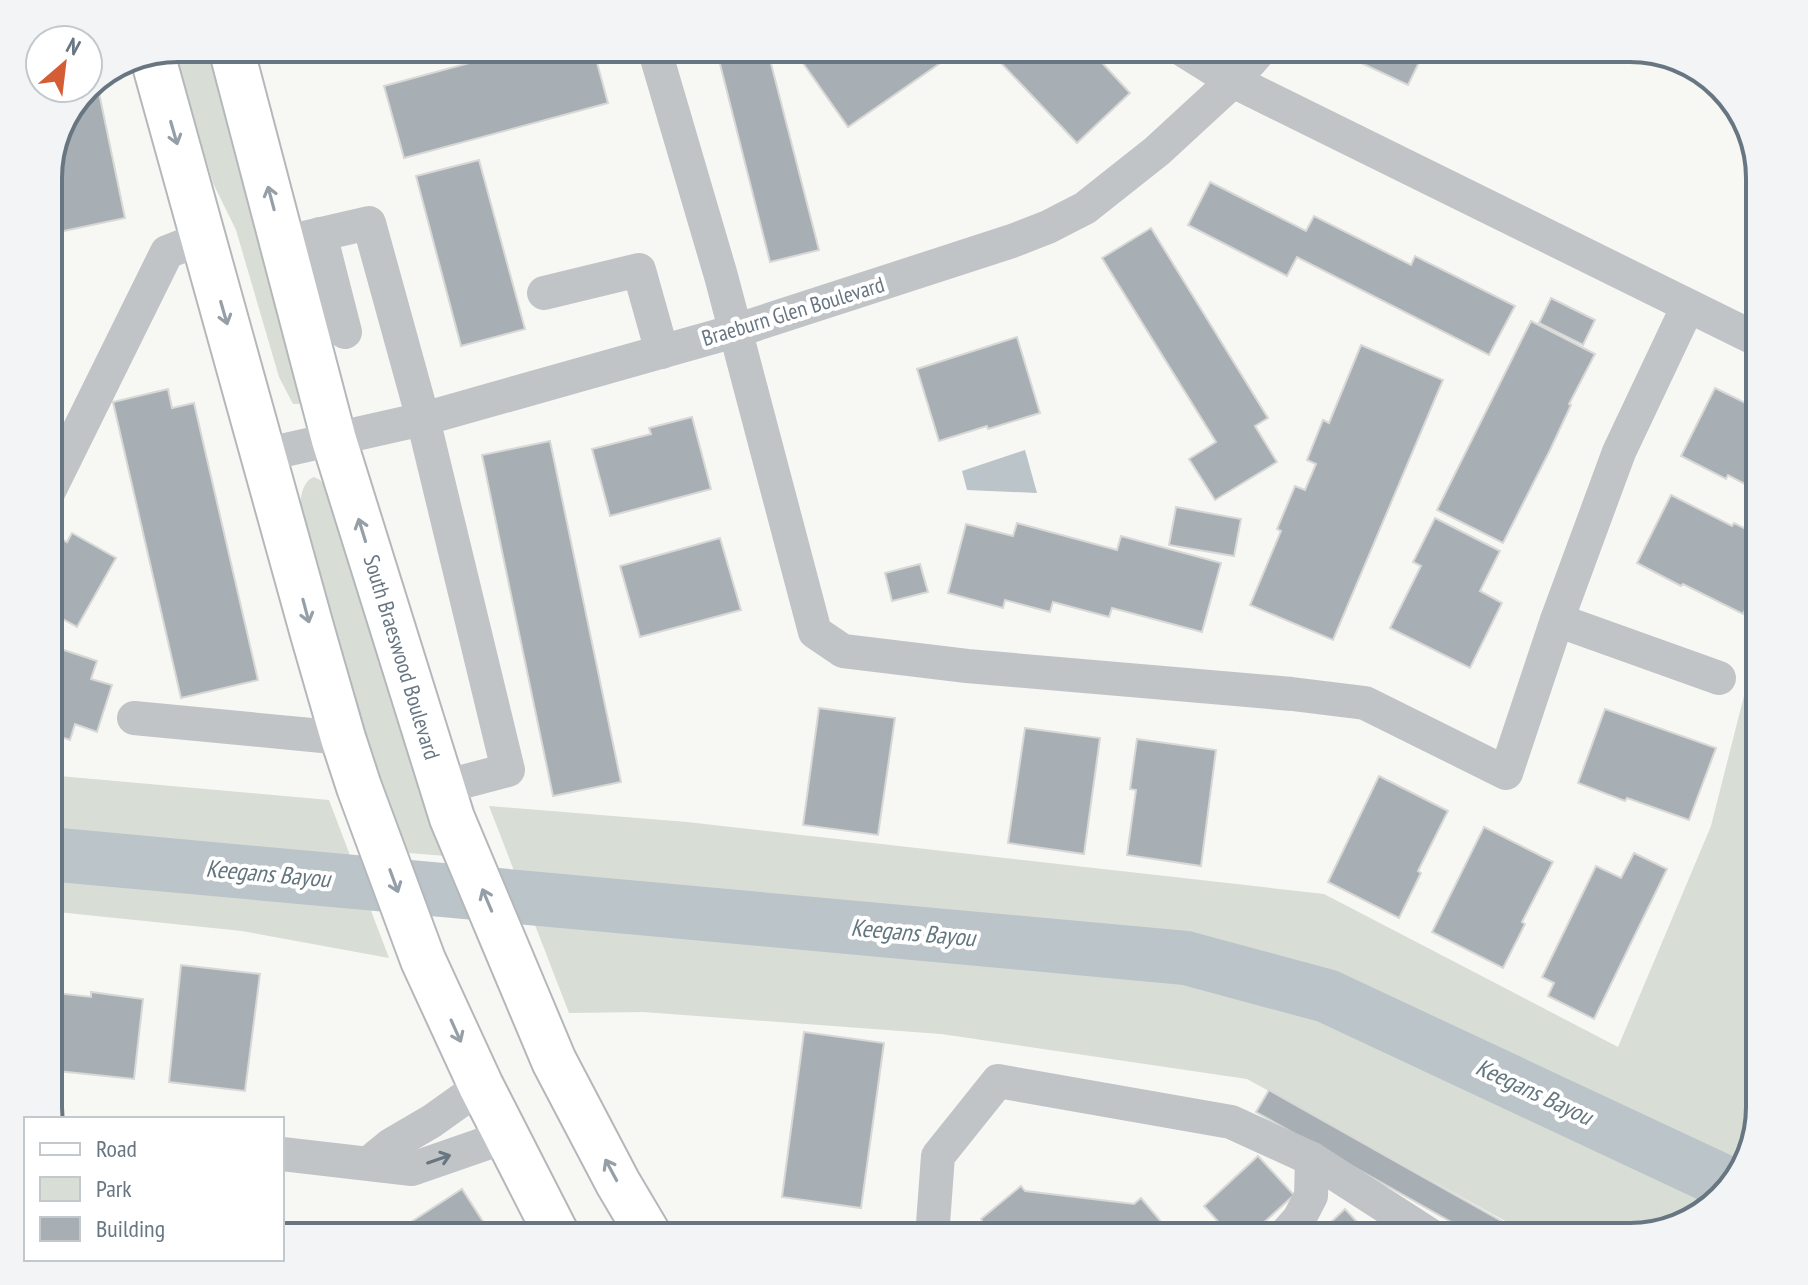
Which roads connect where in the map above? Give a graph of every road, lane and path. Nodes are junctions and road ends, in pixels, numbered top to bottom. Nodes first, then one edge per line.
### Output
1 (238, 62) edge
2 (658, 62) edge
3 (1202, 62) edge
4 (1250, 62) edge
5 (155, 64) edge
6 (1233, 81) junction
7 (203, 238) junction
8 (301, 238) junction
9 (544, 293) dead end
10 (1688, 306) junction
11 (394, 317) junction
12 (735, 331) junction
13 (1746, 334) edge
14 (327, 338) junction
15 (662, 352) junction
16 (423, 419) junction
17 (334, 440) junction
18 (263, 455) junction
19 (62, 465) edge
20 (1557, 620) junction
21 (1719, 678) dead end
22 (134, 718) dead end
23 (343, 738) junction
24 (447, 802) junction
25 (481, 1086) junction
26 (507, 1136) junction
27 (284, 1154) edge
28 (1312, 1159) junction
29 (369, 1163) junction
30 (551, 1223) edge
31 (642, 1223) edge
32 (933, 1223) edge
33 (1295, 1223) edge
34 (1404, 1223) edge

8 -> 1 main road, South Braeswood Boulevard
2 - 12 street
3 - 6 street
4 - 6 street, Braeburn Glen Boulevard
5 -> 7 main road
6 - 10 street
6 - 12 street, Braeburn Glen Boulevard
7 -> 18 main road
7 - 19 street
8 - 11 street
8 - 14 main road, South Braeswood Boulevard
9 - 15 street
10 - 13 street
10 - 20 street
11 - 14 street
11 - 16 street
12 - 15 street, Braeburn Glen Boulevard
12 - 20 street
14 - 17 main road, South Braeswood Boulevard
15 - 16 street, Braeburn Glen Boulevard
16 - 17 street, Braeburn Glen Boulevard
16 - 24 street
17 - 18 street, Braeburn Glen Boulevard
24 -> 17 main road, South Braeswood Boulevard
18 -> 23 main road
20 - 21 street
22 - 23 street
23 -> 25 main road
31 -> 24 main road, South Braeswood Boulevard
25 - 26 main road
25 - 29 street
29 -> 26 street
26 - 30 main road
27 - 29 street
28 - 32 street
28 - 33 street
28 - 34 street

